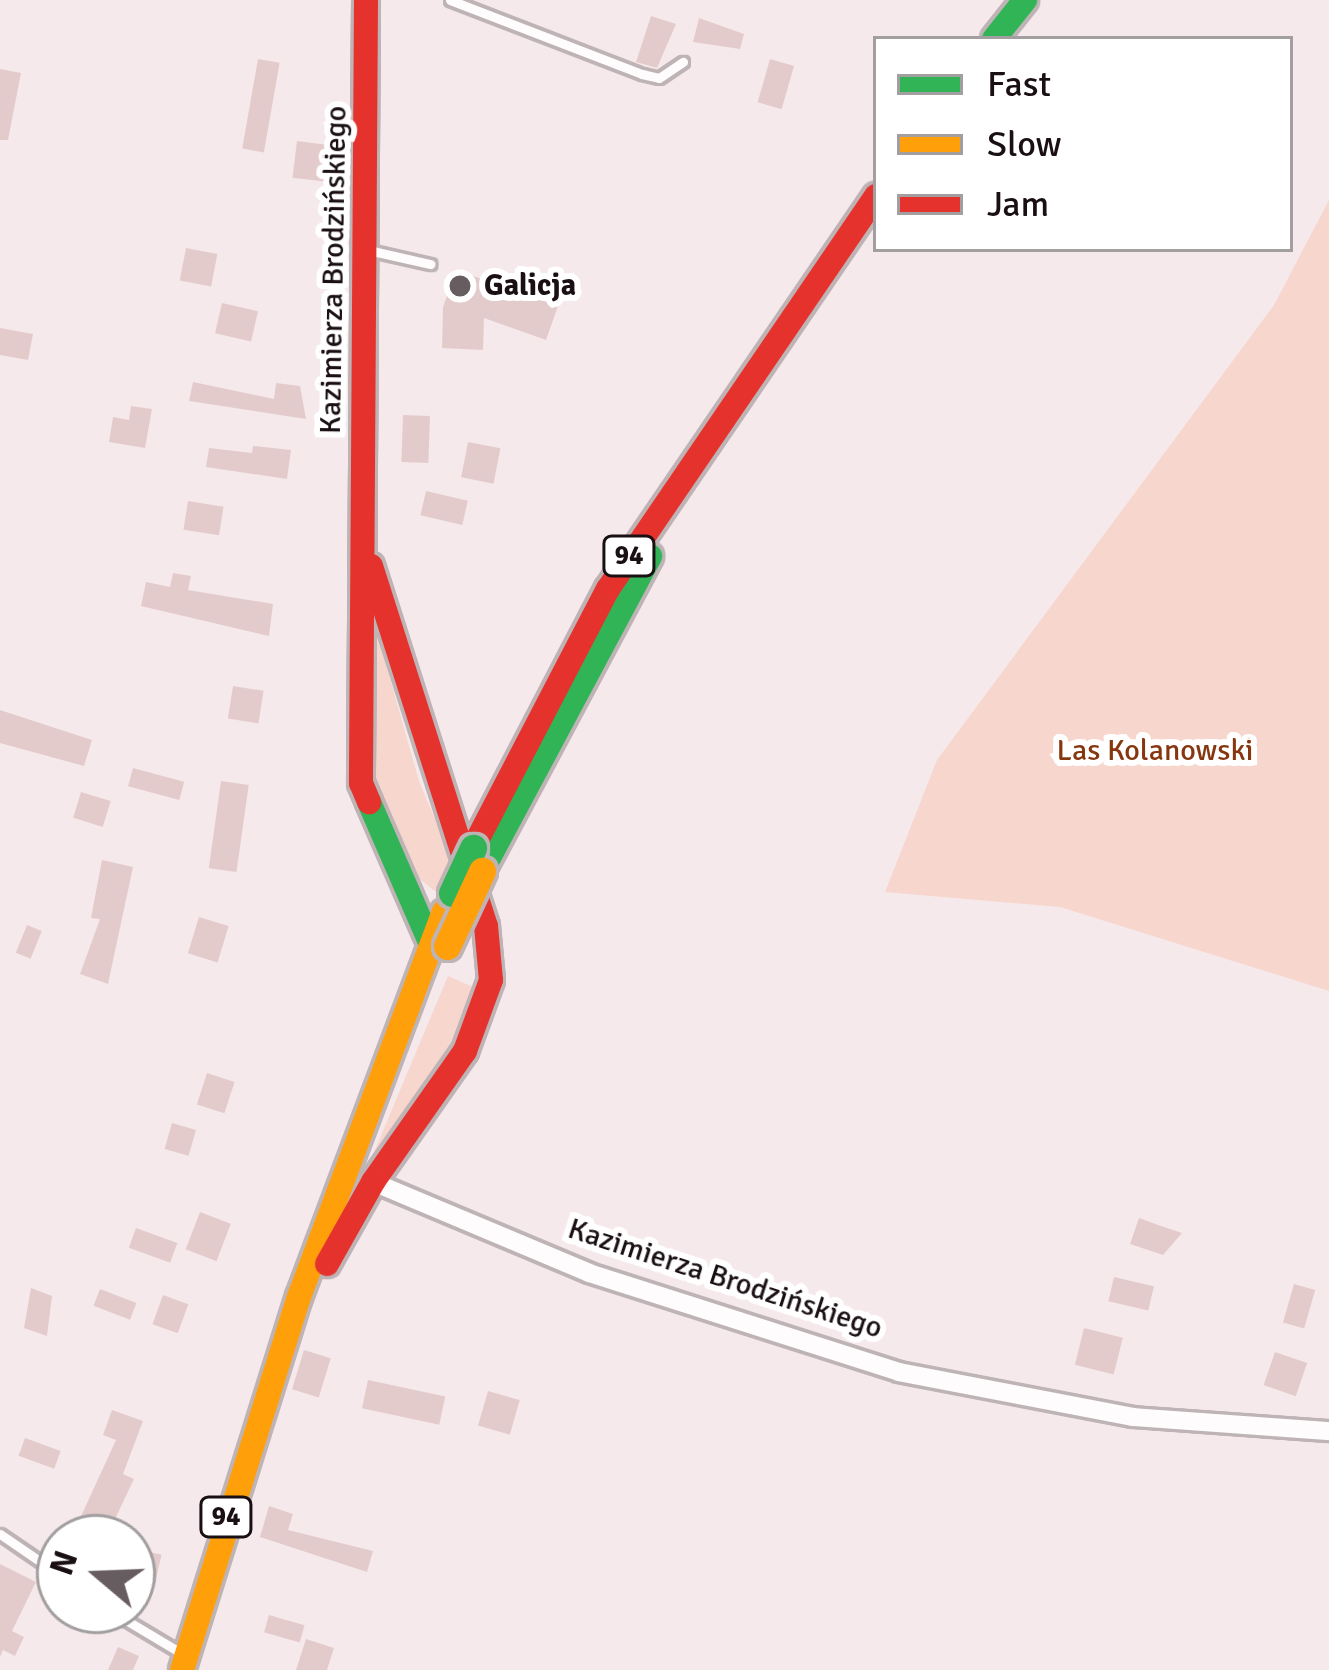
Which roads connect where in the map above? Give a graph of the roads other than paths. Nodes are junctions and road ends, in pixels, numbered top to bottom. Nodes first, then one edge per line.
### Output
1 (366, 0) edge
2 (450, 0) edge
3 (1025, 0) edge
4 (996, 36) edge
5 (683, 62) dead end
6 (873, 200) edge
7 (368, 250) junction
8 (430, 264) dead end
9 (364, 541) junction
10 (478, 859) junction
11 (439, 944) junction
12 (373, 1182) junction
13 (271, 1382) junction
14 (1329, 1431) edge
15 (0, 1534) edge
16 (36, 1559) edge
17 (144, 1634) edge
18 (184, 1662) edge

1 - 7 main road, Kazimierza Brodzińskiego
2 - 5 lane
3 - 4 main road
6 - 10 main road, 94
7 - 8 lane
7 - 9 main road, Kazimierza Brodzińskiego
9 - 11 main road, Kazimierza Brodzińskiego
9 - 12 main road, Kazimierza Brodzińskiego
10 - 11 main road, 94, bridge
10 - 11 main road, 94, bridge
11 - 13 main road, 94
12 - 13 main road
12 - 14 street, Kazimierza Brodzińskiego
13 - 18 main road, 94
15 - 16 lane
17 - 18 lane

